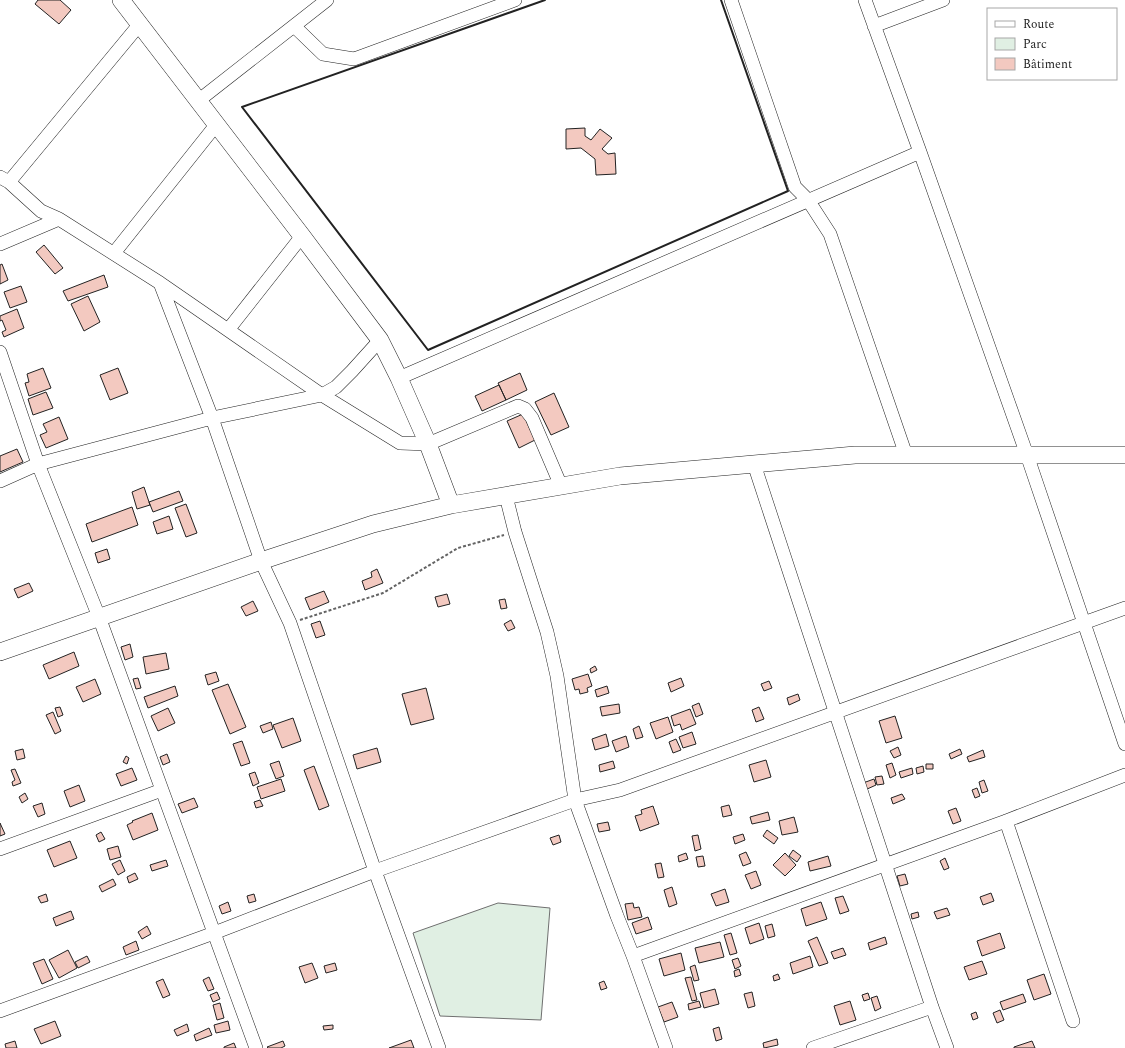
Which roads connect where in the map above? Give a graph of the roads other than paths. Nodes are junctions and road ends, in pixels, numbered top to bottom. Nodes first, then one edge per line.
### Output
1 (120, 0) edge
2 (327, 0) edge
3 (515, 0) edge
4 (731, 0) edge
5 (865, 0) edge
6 (943, 0) edge
7 (139, 25) junction
8 (294, 26) junction
9 (874, 26) junction
10 (198, 101) junction
11 (216, 125) junction
12 (920, 152) junction
13 (4, 180) edge
14 (808, 200) junction
15 (59, 219) junction
16 (302, 236) junction
17 (0, 244) edge
18 (114, 253) junction
19 (160, 283) junction
20 (228, 330) junction
21 (380, 340) junction
22 (0, 352) edge
23 (399, 378) junction
24 (322, 395) junction
25 (212, 418) junction
26 (428, 444) junction
27 (906, 455) junction
28 (1027, 455) junction
29 (1125, 455) edge
30 (38, 464) junction
31 (754, 464) junction
32 (0, 481) edge
33 (561, 486) junction
34 (506, 496) junction
35 (451, 505) junction
36 (261, 561) junction
37 (1125, 608) edge
38 (99, 616) junction
39 (1084, 622) junction
40 (0, 652) edge
41 (836, 713) junction
42 (1125, 744) edge
43 (1125, 775) edge
44 (162, 790) junction
45 (575, 800) junction
46 (1006, 821) junction
47 (0, 849) edge
48 (886, 865) junction
49 (374, 871) junction
50 (214, 933) junction
51 (633, 956) junction
52 (932, 1007) junction
53 (0, 1011) edge
54 (1073, 1021) dead end
55 (256, 1048) edge
56 (438, 1048) edge
57 (666, 1048) edge
58 (813, 1048) edge
59 (947, 1048) edge

1 - 7 main road
2 - 8 street
3 - 8 street
4 - 14 street
5 - 9 street
6 - 9 street
7 - 10 main road
7 - 13 street
8 - 10 street
9 - 12 street
10 - 11 main road
11 - 16 main road
11 - 18 street
12 - 14 street
12 - 28 street
13 - 15 street
14 - 23 street
14 - 27 street
15 - 17 street
15 - 18 street
16 - 20 street
16 - 21 main road
18 - 19 street
19 - 20 street
19 - 25 street
20 - 24 street
21 - 23 main road
21 - 24 street
22 - 30 street
23 - 26 main road
24 - 25 street
24 - 26 street
25 - 30 street
25 - 36 street
26 - 33 street
26 - 35 main road
27 - 28 main road
27 - 31 main road
28 - 29 main road
28 - 39 street
30 - 32 street
30 - 38 street
31 - 33 main road
31 - 41 street
33 - 34 main road
34 - 35 main road
34 - 45 street
35 - 36 main road
36 - 38 main road
36 - 49 street
37 - 39 street
38 - 40 main road
38 - 44 street
39 - 41 street
39 - 42 street
41 - 45 street
41 - 48 street
43 - 46 street
44 - 47 street
44 - 50 street
45 - 49 street
45 - 51 street
46 - 48 street
46 - 54 street
48 - 51 street
48 - 52 street
49 - 50 street
49 - 56 street
50 - 53 street
50 - 55 street
51 - 57 street
52 - 58 street
52 - 59 street

